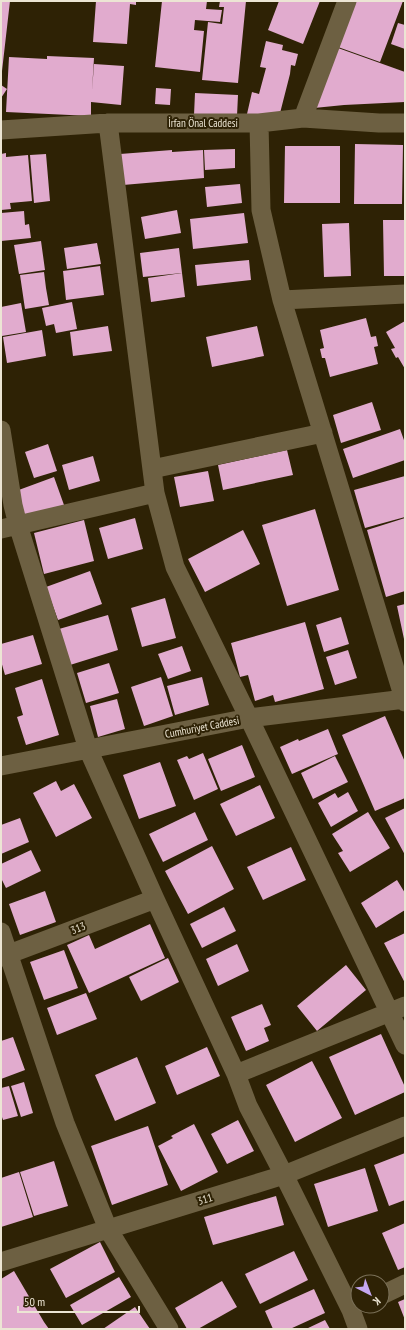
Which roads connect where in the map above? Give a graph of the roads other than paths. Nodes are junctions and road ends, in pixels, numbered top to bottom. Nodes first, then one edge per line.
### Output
1 (347, 1) edge
2 (303, 118) junction
3 (108, 123) junction
4 (259, 123) junction
5 (405, 123) edge
6 (1, 130) edge
7 (405, 294) edge
8 (282, 300) junction
9 (1, 430) edge
10 (324, 433) junction
11 (152, 469) junction
12 (155, 493) junction
13 (10, 527) edge
14 (405, 700) edge
15 (249, 718) junction
16 (88, 750) junction
17 (1, 766) edge
18 (155, 899) junction
19 (1, 932) edge
20 (4, 956) edge
21 (398, 1010) edge
22 (405, 1045) edge
23 (236, 1074) junction
24 (405, 1126) edge
25 (284, 1176) junction
26 (108, 1229) junction
27 (1, 1262) edge
28 (405, 1284) edge
29 (390, 1291) edge
30 (350, 1299) edge
31 (356, 1314) edge
32 (169, 1329) edge
33 (358, 1329) edge

1 - 2 street
2 - 4 street, İrfan Önal Caddesi
2 - 5 street, İrfan Önal Caddesi
3 - 4 street, İrfan Önal Caddesi
3 - 6 street, İrfan Önal Caddesi
3 - 11 street
4 - 8 street
7 - 8 street
8 - 10 street
9 - 13 street
10 - 11 street
10 - 14 street
11 - 12 street
12 - 13 street
12 - 15 street
13 - 16 street
14 - 15 street, Cumhuriyet Caddesi
15 - 16 street, Cumhuriyet Caddesi
15 - 21 street
16 - 17 street, Cumhuriyet Caddesi
16 - 18 street
18 - 20 street, 313
18 - 23 street
19 - 20 street
20 - 26 street
21 - 22 street
21 - 23 street
23 - 25 street
24 - 25 street, 311
25 - 26 street, 311
25 - 30 street
26 - 27 street, 311
26 - 32 street
28 - 29 street
31 - 33 street

